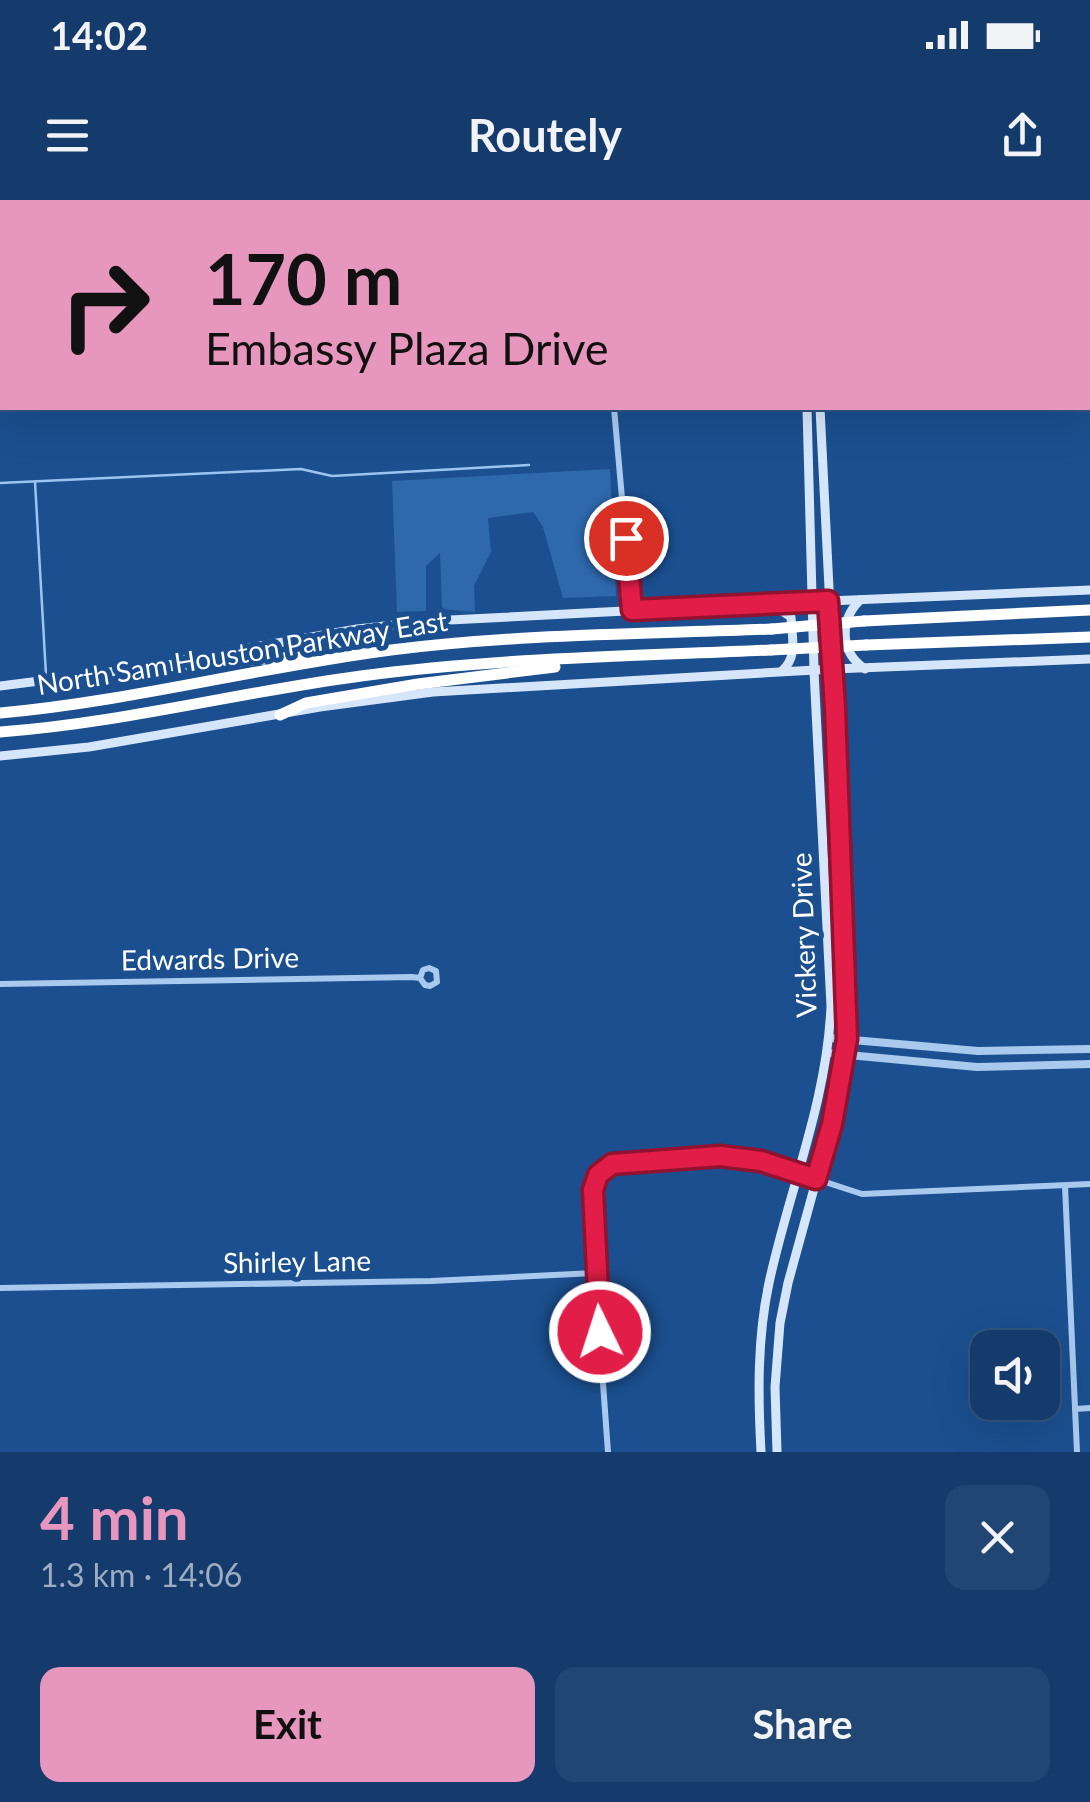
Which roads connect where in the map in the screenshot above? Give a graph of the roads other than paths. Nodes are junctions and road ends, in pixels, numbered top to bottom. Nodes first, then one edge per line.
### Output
1 (122, 200) edge
2 (144, 200) edge
3 (614, 410) edge
4 (806, 410) edge
5 (820, 410) edge
6 (808, 490) junction
7 (822, 490) junction
8 (1090, 590) edge
9 (860, 600) junction
10 (828, 601) junction
11 (812, 602) junction
12 (770, 604) junction
13 (1090, 608) edge
14 (632, 610) junction
15 (1090, 637) edge
16 (393, 650) junction
17 (639, 656) junction
18 (1090, 659) edge
19 (138, 668) junction
20 (865, 669) junction
21 (833, 670) junction
22 (814, 671) junction
23 (780, 673) junction
24 (0, 686) edge
25 (0, 713) edge
26 (280, 715) junction
27 (0, 733) edge
28 (0, 756) edge
29 (841, 867) junction
30 (823, 868) junction
31 (828, 962) junction
32 (844, 962) junction
33 (420, 978) dead end
34 (0, 984) edge
35 (830, 1038) junction
36 (847, 1039) junction
37 (1090, 1048) edge
38 (948, 1049) junction
39 (1040, 1051) junction
40 (827, 1053) junction
41 (844, 1054) junction
42 (947, 1064) junction
43 (1090, 1064) edge
44 (1040, 1066) junction
45 (800, 1174) junction
46 (816, 1179) junction
47 (1090, 1184) edge
48 (1065, 1186) junction
49 (596, 1273) junction
50 (0, 1288) edge
51 (1090, 1408) edge
52 (1075, 1409) junction
53 (608, 1452) edge
54 (761, 1452) edge
55 (778, 1452) edge
56 (1077, 1452) edge

1 - 2 street
3 - 14 street
4 - 6 main road, Vickery Drive
5 - 7 main road, Vickery Drive
6 - 7 main road
6 - 11 main road, Vickery Drive
7 - 10 main road, Vickery Drive
8 - 9 main road, North Sam Houston Parkway East
9 - 10 main road, North Sam Houston Parkway East
9 - 20 main road
10 - 11 main road, North Sam Houston Parkway East
10 - 21 main road, Vickery Drive
11 - 12 main road, North Sam Houston Parkway East
11 - 22 main road, Vickery Drive
12 - 14 main road, North Sam Houston Parkway East
12 - 23 main road
13 - 16 highway, North Sam Houston Parkway East, bridge
14 - 19 main road, North Sam Houston Parkway East
15 - 17 highway, North Sam Houston Parkway East, bridge
16 - 19 highway
16 - 25 highway, North Sam Houston Parkway East
17 - 26 highway
17 - 27 highway, North Sam Houston Parkway East
18 - 20 main road
19 - 24 main road, North Sam Houston Parkway East
20 - 21 main road
21 - 22 main road
21 - 29 main road, Vickery Drive
22 - 23 main road
22 - 30 main road, Vickery Drive
23 - 26 main road
26 - 28 main road
29 - 30 main road
29 - 32 main road, Vickery Drive
30 - 31 main road, Vickery Drive
31 - 32 main road
31 - 35 main road, Vickery Drive
32 - 36 main road, Vickery Drive
33 - 34 street, Edwards Drive
35 - 36 street
35 - 40 main road, Vickery Drive
36 - 38 street
36 - 41 main road, Vickery Drive
37 - 39 street
38 - 39 street
38 - 42 street
39 - 44 street
40 - 41 street
40 - 45 main road, Vickery Drive
41 - 42 street
41 - 46 main road, Vickery Drive
42 - 44 street
43 - 44 street
45 - 46 street
45 - 49 street
45 - 54 main road, Vickery Drive
46 - 48 street
46 - 55 main road, Vickery Drive
47 - 48 street
48 - 52 street
49 - 50 street, Shirley Lane
49 - 53 street
51 - 52 street
52 - 56 street

